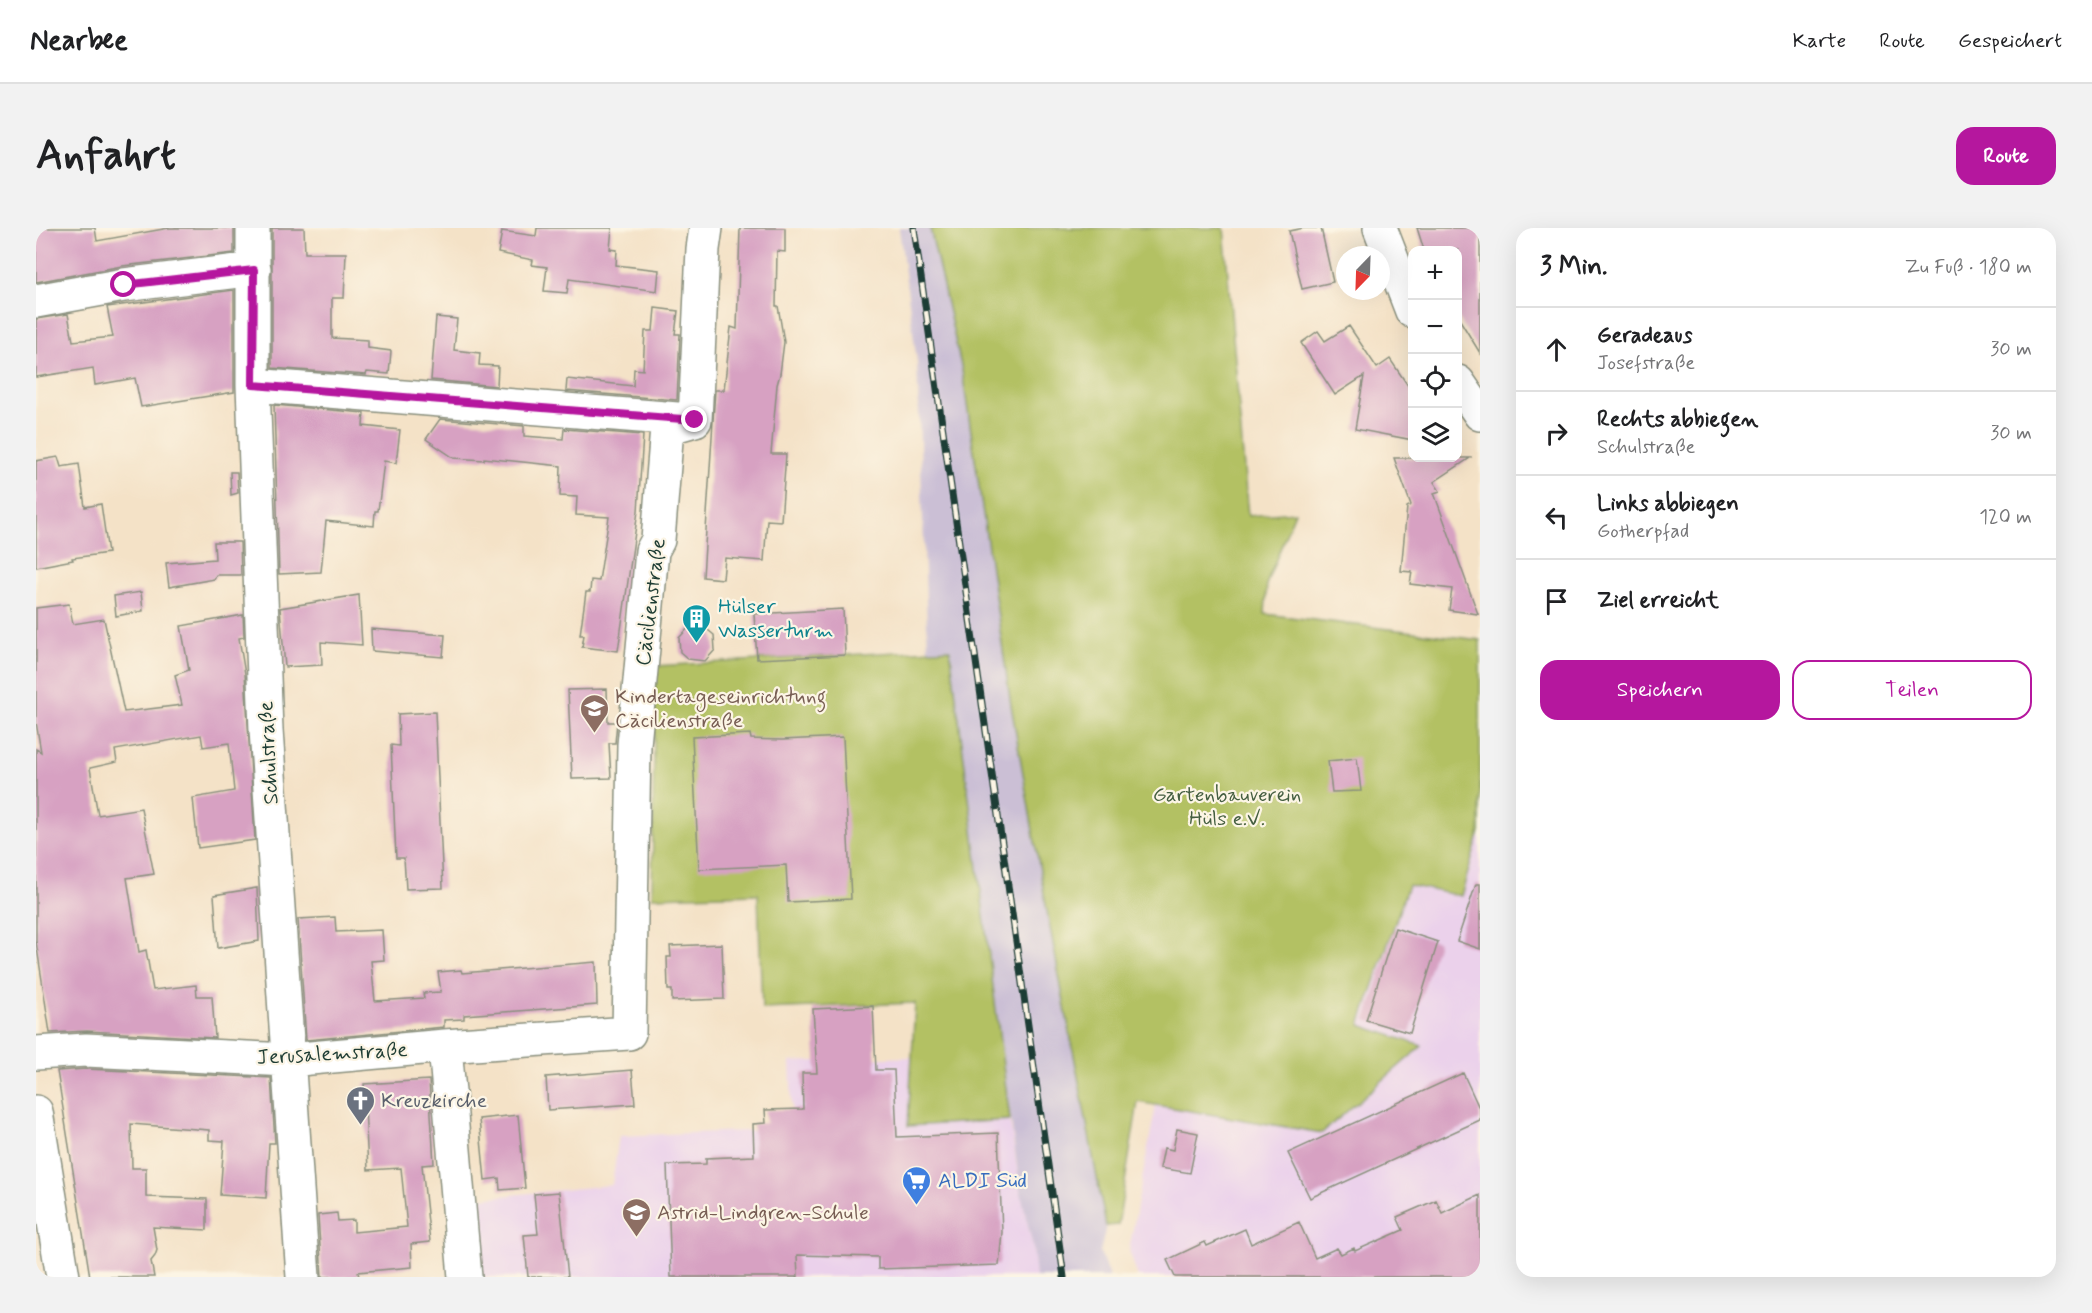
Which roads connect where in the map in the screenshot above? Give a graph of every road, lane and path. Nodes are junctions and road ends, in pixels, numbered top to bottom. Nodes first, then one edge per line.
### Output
1 (253, 228) edge
2 (706, 228) edge
3 (1380, 228) edge
4 (254, 270) junction
5 (1408, 300) edge
6 (36, 301) edge
7 (253, 385) junction
8 (1462, 388) edge
9 (1480, 414) edge
10 (695, 420) junction
11 (628, 1033) joint
12 (445, 1046) junction
13 (36, 1053) edge
14 (288, 1060) junction
15 (36, 1112) edge
16 (63, 1277) edge
17 (303, 1277) edge
18 (465, 1277) edge

1 - 4 street, Schulstraße
2 - 10 street
3 - 5 street
4 - 6 street
4 - 7 street, Schulstraße
7 - 10 street
7 - 14 street, Schulstraße
8 - 9 street
10 - 11 street, Cäcilienstraße
11 - 12 street, Jerusalemstraße
12 - 14 street, Jerusalemstraße
12 - 18 street
13 - 14 street, Jerusalemstraße
14 - 17 street, Schulstraße
15 - 16 street

